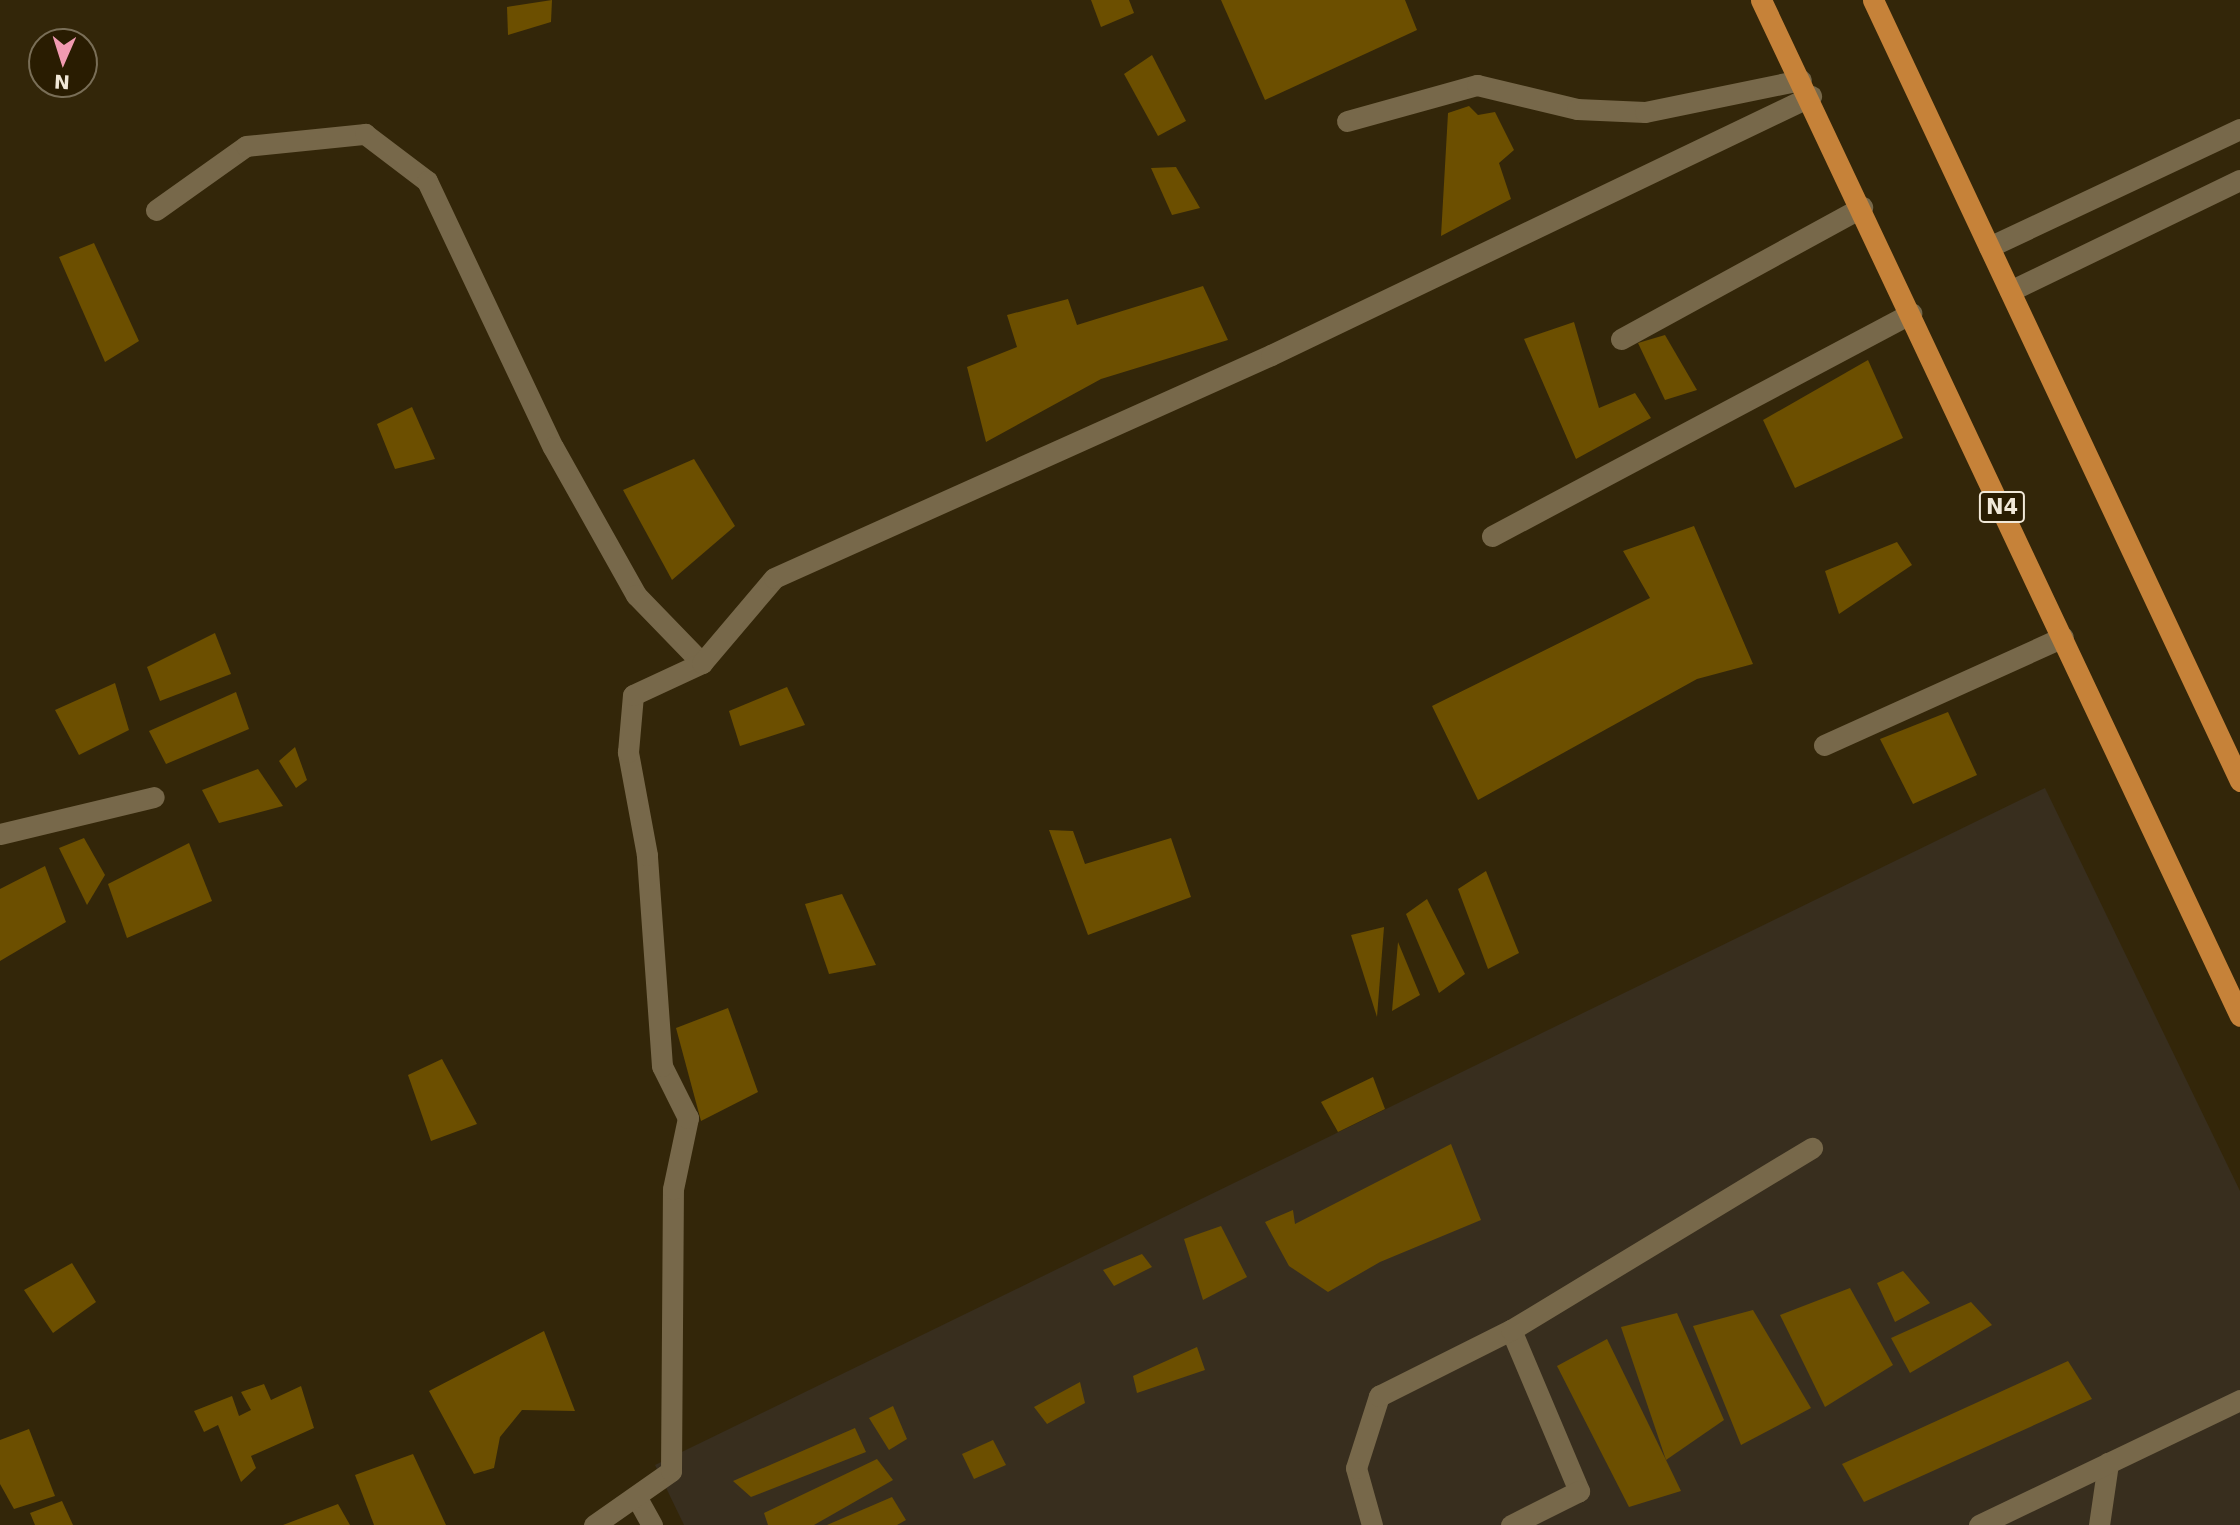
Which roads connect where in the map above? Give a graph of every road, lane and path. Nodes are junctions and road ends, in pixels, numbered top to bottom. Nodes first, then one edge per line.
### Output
1 (1761, 0) edge
2 (1873, 0) edge
3 (1806, 88) junction
4 (1347, 121) dead end
5 (2240, 129) edge
6 (2240, 180) edge
7 (1862, 207) junction
8 (156, 210) dead end
9 (1989, 247) junction
10 (2010, 291) junction
11 (1911, 313) junction
12 (1621, 339) dead end
13 (1492, 536) dead end
14 (2063, 637) junction
15 (702, 663) junction
16 (1824, 745) dead end
17 (2240, 781) edge
18 (154, 796) dead end
19 (0, 834) edge
20 (2240, 1016) edge
21 (1812, 1148) dead end
22 (1511, 1330) junction
23 (2240, 1399) edge
24 (2108, 1463) junction
25 (637, 1498) junction
26 (594, 1525) edge
27 (652, 1525) edge
28 (1372, 1525) edge
29 (1511, 1525) edge
30 (1979, 1525) edge
31 (2099, 1525) edge

1 - 3 highway, N4
2 - 9 highway
3 - 4 street
3 - 7 highway, N4
3 - 15 street
5 - 9 street
6 - 10 street
7 - 11 highway, N4
7 - 12 street
8 - 15 street
9 - 10 highway
10 - 17 highway
11 - 13 street
11 - 14 highway, N4
14 - 16 street
14 - 20 highway, N4
15 - 25 street
18 - 19 street
21 - 22 street
22 - 28 street
22 - 29 street
23 - 24 street
24 - 30 street
24 - 31 street
25 - 26 street
25 - 27 street

